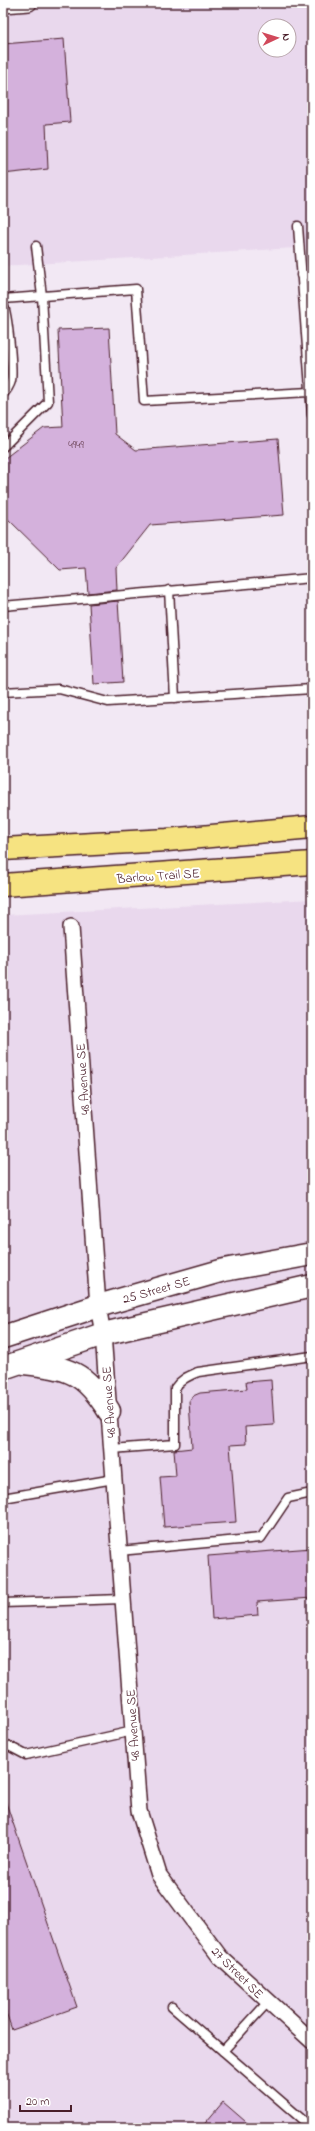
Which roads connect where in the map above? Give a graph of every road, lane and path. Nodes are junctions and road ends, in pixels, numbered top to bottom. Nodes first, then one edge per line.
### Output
1 (29, 3) edge
2 (3, 5) edge
3 (298, 226) dead end
4 (36, 246) dead end
5 (301, 275) junction
6 (312, 275) edge
7 (42, 296) junction
8 (3, 299) edge
9 (3, 304) edge
10 (310, 392) junction
11 (3, 394) edge
12 (312, 415) edge
13 (5, 445) edge
14 (312, 578) edge
15 (169, 590) junction
16 (3, 606) edge
17 (312, 690) edge
18 (3, 692) edge
19 (175, 698) junction
20 (312, 827) edge
21 (3, 849) edge
22 (312, 863) edge
23 (3, 885) edge
24 (71, 927) dead end
25 (312, 1254) edge
26 (312, 1286) edge
27 (98, 1306) junction
28 (103, 1334) junction
29 (3, 1338) edge
30 (312, 1356) edge
31 (11, 1366) edge
32 (109, 1411) junction
33 (112, 1449) junction
34 (114, 1479) junction
35 (312, 1493) edge
36 (3, 1498) edge
37 (119, 1551) junction
38 (123, 1599) junction
39 (3, 1603) edge
40 (133, 1731) junction
41 (3, 1743) edge
42 (159, 1875) joint
43 (268, 2002) junction
44 (172, 2006) dead end
45 (312, 2041) edge
46 (224, 2051) junction
47 (312, 2128) edge

1 - 2 street
3 - 5 lane
4 - 7 lane
5 - 6 lane
5 - 10 lane
7 - 8 lane
7 - 10 lane
7 - 13 lane
9 - 11 lane
10 - 12 lane
14 - 15 lane
15 - 16 lane
15 - 19 lane
17 - 19 lane
18 - 19 lane
20 - 21 main road
22 - 23 main road, Barlow Trail SE
24 - 27 street, 48 Avenue SE
25 - 27 street, 25 Street SE
26 - 28 street
27 - 28 street, 48 Avenue SE
27 - 29 street, 25 Street SE
28 - 31 street
28 - 32 street, 48 Avenue SE
30 - 33 lane
31 - 32 street
32 - 33 street, 48 Avenue SE
33 - 34 street, 48 Avenue SE
34 - 36 lane
34 - 37 street, 48 Avenue SE
35 - 37 lane
37 - 38 street, 48 Avenue SE
38 - 39 lane
38 - 40 street, 48 Avenue SE
40 - 41 lane
40 - 42 street, 48 Avenue SE
42 - 43 street, 27 Street SE
43 - 45 street, 27 Street SE
43 - 46 lane
44 - 46 lane
46 - 47 lane

